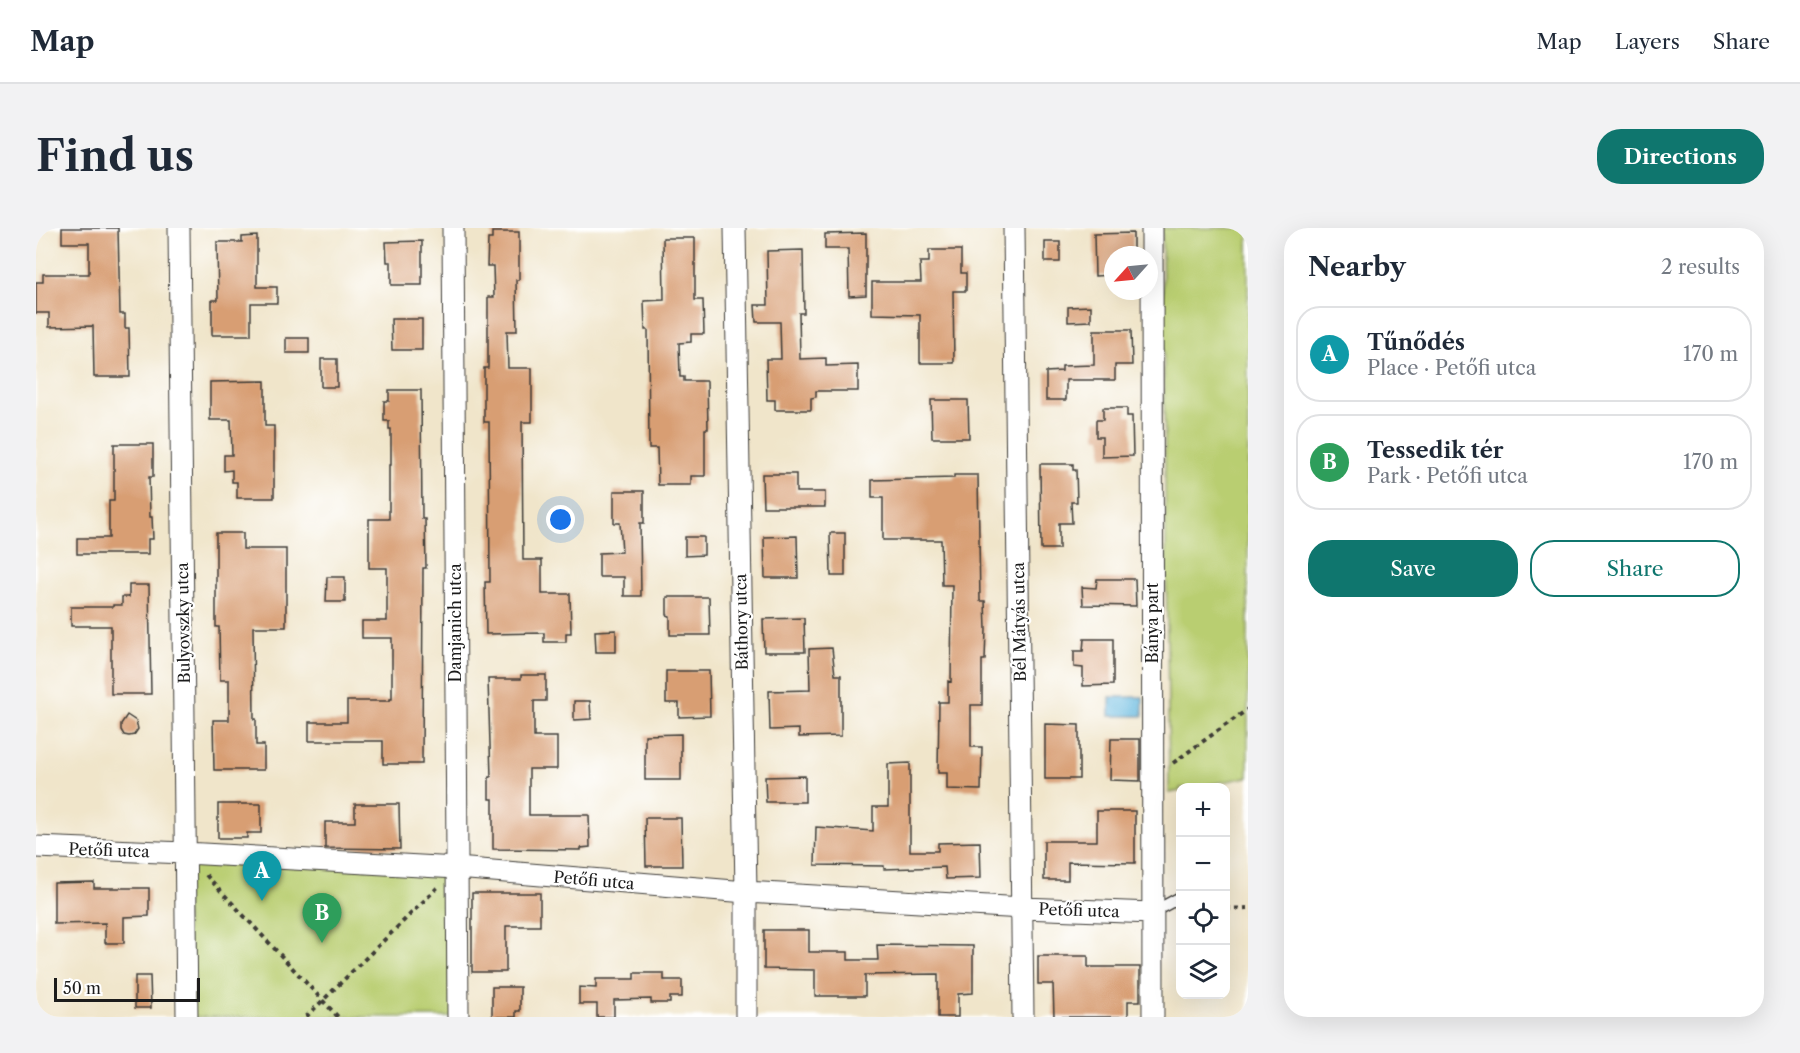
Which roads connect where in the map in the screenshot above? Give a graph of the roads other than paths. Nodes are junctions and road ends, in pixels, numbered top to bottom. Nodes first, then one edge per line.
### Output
1 (179, 228) edge
2 (453, 228) edge
3 (735, 228) edge
4 (1014, 228) edge
5 (1152, 228) edge
6 (36, 847) edge
7 (185, 853) junction
8 (457, 868) junction
9 (746, 892) junction
10 (1176, 900) edge
11 (1023, 908) junction
12 (1152, 913) junction
13 (187, 1017) edge
14 (458, 1017) edge
15 (746, 1017) edge
16 (1023, 1017) edge
17 (1153, 1017) edge

1 - 7 street, Bulyovszky utca
2 - 8 street, Damjanich utca
3 - 9 street, Báthory utca
4 - 11 street, Bél Mátyás utca
5 - 12 street, Bánya part
6 - 7 street, Petőfi utca
7 - 8 street, Petőfi utca
7 - 13 street, Bulyovszky utca
8 - 9 street, Petőfi utca
8 - 14 street, Damjanich utca
9 - 11 street, Petőfi utca
9 - 15 street, Báthory utca
10 - 12 lane
11 - 12 street, Petőfi utca
11 - 16 street, Bél Mátyás utca
12 - 17 street, Bánya part

